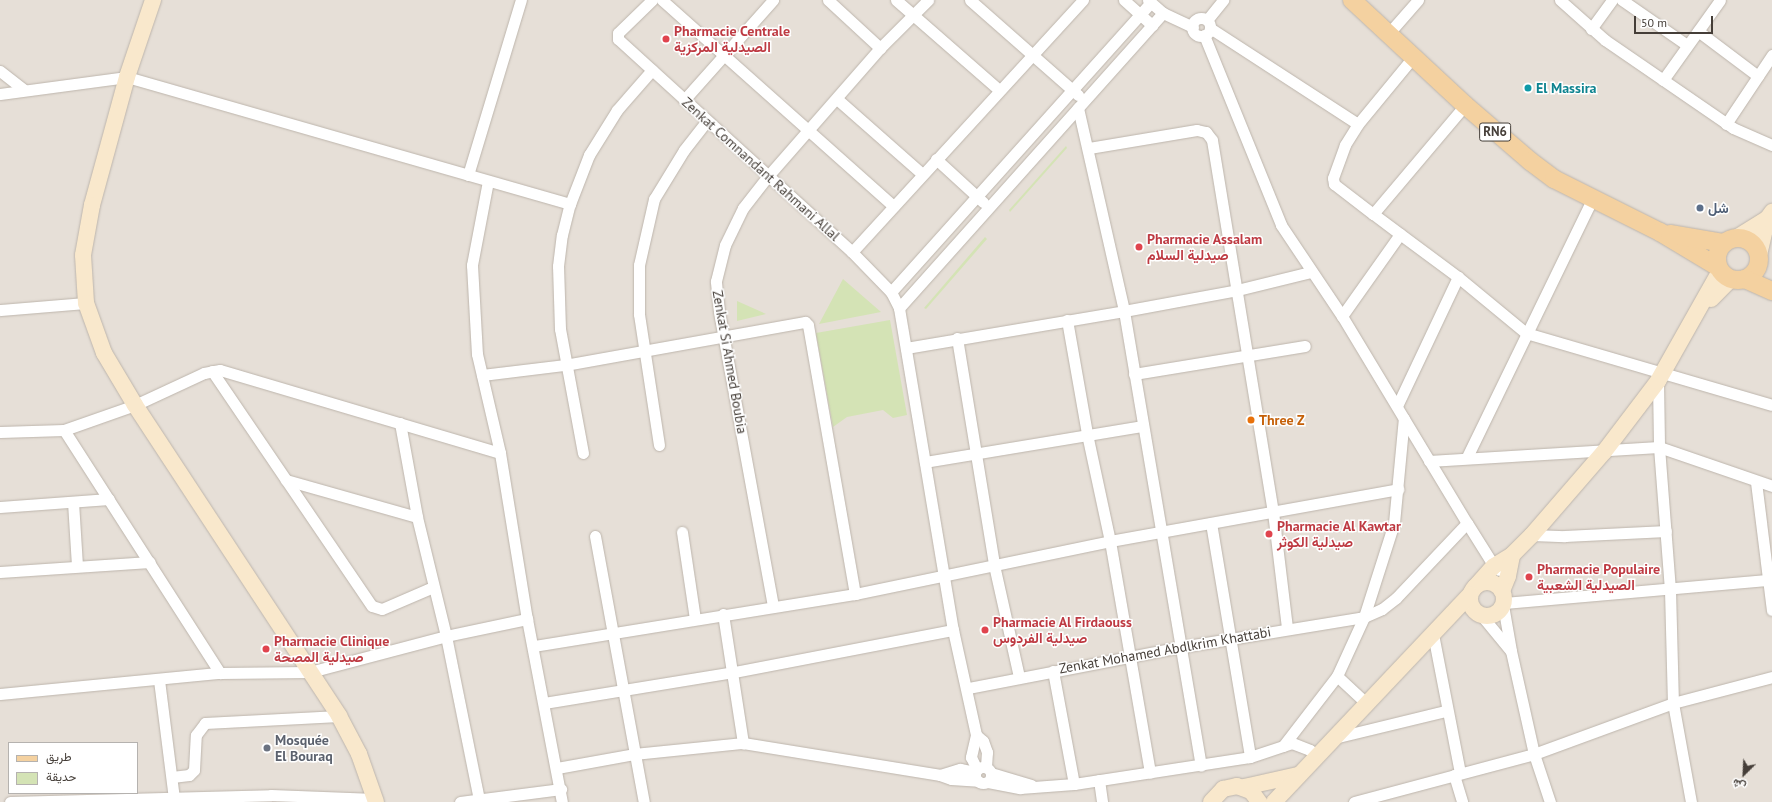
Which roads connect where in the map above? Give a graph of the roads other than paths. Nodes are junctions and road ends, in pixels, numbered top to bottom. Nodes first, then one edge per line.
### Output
1 (153, 0) edge
2 (521, 0) edge
3 (652, 0) edge
4 (662, 0) edge
5 (773, 0) edge
6 (828, 0) edge
7 (896, 0) edge
8 (928, 0) edge
9 (970, 0) edge
10 (1083, 0) edge
11 (1124, 0) edge
12 (1223, 0) edge
13 (1352, 0) edge
14 (1418, 0) edge
15 (1560, 0) edge
16 (1611, 0) edge
17 (1622, 0) edge
18 (1720, 0) edge
19 (1150, 1) edge
20 (1163, 13) junction
21 (1140, 14) junction
22 (913, 16) junction
23 (1152, 25) junction
24 (1207, 28) junction
25 (1591, 29) junction
26 (1698, 31) junction
27 (1389, 34) junction
28 (1688, 45) junction
29 (880, 48) junction
30 (1032, 54) junction
31 (1772, 55) edge
32 (1414, 56) junction
33 (724, 57) junction
34 (652, 70) junction
35 (0, 71) edge
36 (1758, 76) junction
37 (127, 77) junction
38 (1663, 80) junction
39 (24, 90) junction
40 (999, 90) junction
41 (1073, 90) junction
42 (0, 94) edge
43 (837, 99) junction
44 (684, 100) junction
45 (1081, 104) junction
46 (1465, 105) junction
47 (707, 121) junction
48 (1358, 124) junction
49 (1726, 124) junction
50 (809, 131) junction
51 (1772, 145) edge
52 (1089, 148) junction
53 (936, 160) junction
54 (922, 174) junction
55 (468, 175) junction
56 (768, 176) junction
57 (488, 181) junction
58 (977, 197) junction
59 (1592, 199) junction
60 (570, 204) junction
61 (893, 206) junction
62 (989, 208) junction
63 (1373, 214) junction
64 (1769, 215) edge
65 (1660, 232) junction
66 (1400, 234) junction
67 (1730, 240) junction
68 (852, 252) junction
69 (1763, 261) edge
70 (1311, 272) junction
71 (1729, 274) junction
72 (1458, 277) junction
73 (1237, 290) junction
74 (1772, 291) edge
75 (891, 292) junction
76 (86, 303) junction
77 (899, 308) junction
78 (0, 310) edge
79 (1124, 311) junction
80 (1342, 316) junction
81 (1066, 320) junction
82 (1526, 333) junction
83 (724, 335) junction
84 (956, 338) junction
85 (1305, 346) dead end
86 (906, 348) junction
87 (645, 351) junction
88 (1248, 356) junction
89 (564, 365) junction
90 (212, 370) junction
91 (1134, 374) junction
92 (482, 375) junction
93 (1660, 377) junction
94 (135, 405) junction
95 (1772, 405) edge
96 (1397, 406) junction
97 (1404, 418) junction
98 (400, 423) junction
99 (1142, 426) junction
100 (64, 430) junction
101 (0, 432) edge
102 (1087, 434) junction
103 (659, 445) dead end
104 (1659, 447) junction
105 (1604, 452) junction
106 (500, 453) junction
107 (582, 453) dead end
108 (976, 453) junction
109 (1467, 457) junction
110 (1429, 461) junction
111 (925, 462) junction
112 (286, 480) junction
113 (1756, 482) junction
114 (1772, 486) edge
115 (1398, 489) junction
116 (109, 499) junction
117 (73, 502) junction
118 (0, 506) edge
119 (1273, 512) junction
120 (417, 517) junction
121 (1210, 523) junction
122 (1467, 523) junction
123 (1666, 531) junction
124 (682, 532) dead end
125 (1161, 532) junction
126 (1532, 535) junction
127 (595, 536) dead end
128 (1110, 541) junction
129 (1512, 555) junction
130 (150, 562) junction
131 (994, 565) junction
132 (77, 566) junction
133 (1494, 566) junction
134 (0, 572) edge
135 (944, 574) junction
136 (1508, 576) junction
137 (1767, 580) junction
138 (433, 587) junction
139 (1670, 590) junction
140 (1472, 591) junction
141 (855, 594) junction
142 (1503, 600) junction
143 (773, 606) junction
144 (1772, 610) edge
145 (723, 614) junction
146 (1479, 614) junction
147 (1364, 617) junction
148 (528, 619) junction
149 (695, 619) junction
150 (1287, 628) junction
151 (953, 630) junction
152 (1438, 630) junction
153 (614, 635) junction
154 (446, 636) junction
155 (1230, 639) junction
156 (534, 646) junction
157 (1181, 647) junction
158 (1510, 651) junction
159 (1130, 657) junction
160 (1053, 671) junction
161 (310, 672) junction
162 (734, 672) junction
163 (220, 673) junction
164 (1337, 676) junction
165 (1019, 677) junction
166 (1772, 678) edge
167 (159, 680) junction
168 (968, 688) junction
169 (625, 691) junction
170 (0, 694) edge
171 (544, 703) junction
172 (1366, 703) junction
173 (1673, 703) junction
174 (1446, 711) junction
175 (339, 716) junction
176 (976, 735) junction
177 (1334, 738) junction
178 (742, 743) junction
179 (1283, 746) junction
180 (634, 754) junction
181 (1534, 754) junction
182 (1250, 757) junction
183 (1315, 758) junction
184 (1201, 766) junction
185 (557, 768) junction
186 (1150, 773) junction
187 (982, 774) junction
188 (1457, 774) junction
189 (1298, 775) junction
190 (172, 777) junction
191 (1099, 780) junction
192 (1074, 784) junction
193 (1244, 787) junction
194 (561, 789) junction
195 (174, 798) junction
196 (479, 799) junction
197 (145, 800) edge
198 (375, 800) edge
199 (44, 801) edge
200 (10, 802) edge
201 (460, 802) edge
202 (562, 802) edge
203 (644, 802) edge
204 (1102, 802) edge
205 (1211, 802) edge
206 (1260, 802) edge
207 (1274, 802) edge
208 (1354, 802) edge
209 (1462, 802) edge
210 (1550, 802) edge
211 (1691, 802) edge

1 - 37 main road
2 - 55 street
3 - 34 street, Zenkat Comnandant Rahmani Allal
4 - 33 street
5 - 33 street
6 - 29 street
7 - 22 street
8 - 22 street, Zenkat Si Ahmed Boubia
9 - 30 street
10 - 30 street
11 - 21 street
12 - 24 street
13 - 27 main road, RN6
14 - 27 street
15 - 25 street
16 - 25 street
17 - 28 street
18 - 26 street
19 - 20 street
19 - 21 street
20 - 23 street
20 - 24 street
21 - 23 street
21 - 41 street
22 - 29 street, Zenkat Si Ahmed Boubia
22 - 40 street
23 - 45 street
24 - 48 street
24 - 70 street
25 - 38 street
26 - 28 street
26 - 36 street
27 - 32 main road, RN6
28 - 38 street
29 - 43 street, Zenkat Si Ahmed Boubia
30 - 40 street
30 - 41 street
31 - 36 street
32 - 46 main road, RN6
32 - 48 street
33 - 44 street
33 - 50 street
34 - 44 street, Zenkat Comnandant Rahmani Allal
34 - 60 street
35 - 39 street
36 - 49 street
37 - 39 street
37 - 55 street
37 - 76 main road
38 - 49 street
39 - 42 street
40 - 53 street
41 - 45 street
41 - 58 street
43 - 50 street, Zenkat Si Ahmed Boubia
43 - 54 street
44 - 47 street, Zenkat Comnandant Rahmani Allal
45 - 52 street
45 - 62 street
46 - 59 main road, RN6
46 - 63 street
47 - 56 street, Zenkat Comnandant Rahmani Allal
47 - 87 street
48 - 63 street
49 - 51 street
50 - 56 street, Zenkat Si Ahmed Boubia
50 - 61 street
52 - 73 street
52 - 79 street
53 - 54 street
53 - 58 street
54 - 61 street
55 - 57 street
56 - 68 street, Zenkat Comnandant Rahmani Allal
56 - 83 street, Zenkat Si Ahmed Boubia
57 - 60 street
57 - 92 street
58 - 62 street
58 - 75 street
59 - 65 main road, RN6
59 - 82 street
60 - 89 street
61 - 68 street
62 - 77 street
63 - 66 street
64 - 67 main road
64 - 69 main road
65 - 67 main road, RN6
65 - 71 main road, RN6
66 - 72 street
66 - 80 street
67 - 69 main road, RN6
67 - 71 main road
68 - 75 street, Zenkat Comnandant Rahmani Allal
69 - 71 main road
70 - 73 street
70 - 80 street
71 - 74 main road, RN6
71 - 93 main road
72 - 82 street
72 - 96 street
73 - 79 street
73 - 88 street
75 - 77 street, Zenkat Comnandant Rahmani Allal
76 - 78 street
76 - 94 main road
77 - 86 street, Zenkat Comnandant Rahmani Allal
79 - 81 street
79 - 91 street
80 - 96 street
81 - 84 street
81 - 102 street
82 - 93 street
82 - 109 street
83 - 87 street
83 - 141 street
83 - 143 street, Zenkat Si Ahmed Boubia
84 - 86 street
84 - 108 street
85 - 88 street
86 - 111 street, Zenkat Comnandant Rahmani Allal
87 - 89 street
87 - 103 street
88 - 91 street
88 - 119 street
89 - 92 street
89 - 107 street
90 - 94 street
90 - 98 street
90 - 112 street
91 - 99 street
92 - 106 street
93 - 95 street
93 - 104 street
93 - 105 main road
94 - 100 street
94 - 161 main road
96 - 97 street
97 - 110 street
97 - 115 street
98 - 106 street
98 - 120 street
99 - 102 street
99 - 125 street
100 - 101 street
100 - 116 street
102 - 108 street
102 - 128 street
104 - 105 street
104 - 113 street
104 - 123 street
105 - 109 street
105 - 126 main road
106 - 148 street
108 - 111 street
108 - 131 street
109 - 110 street
110 - 122 street
111 - 135 street, Zenkat Comnandant Rahmani Allal
112 - 120 street
112 - 138 street
113 - 114 street
113 - 137 street
115 - 119 street
115 - 147 street
116 - 117 street
116 - 130 street
117 - 118 street
117 - 132 street
119 - 121 street
119 - 150 street
120 - 138 street
121 - 125 street
121 - 155 street
122 - 133 street
122 - 147 street, Zenkat Mohamed Abdlkrim Khattabi
123 - 126 street
123 - 139 street
124 - 149 street
125 - 128 street
125 - 157 street
126 - 129 main road
127 - 153 street
128 - 131 street
128 - 159 street
129 - 133 main road
129 - 136 main road
130 - 132 street
130 - 163 street
131 - 135 street
131 - 165 street
132 - 134 street
133 - 136 street
133 - 140 main road
135 - 141 street
135 - 151 street, Zenkat Comnandant Rahmani Allal
136 - 142 main road
137 - 139 street
137 - 144 street
138 - 154 street
139 - 142 street
139 - 173 street
140 - 142 main road
140 - 146 main road
140 - 152 main road
141 - 143 street
142 - 146 main road
142 - 158 street
143 - 145 street
145 - 149 street
145 - 162 street
146 - 152 main road
146 - 158 street
147 - 150 street, Zenkat Mohamed Abdlkrim Khattabi
147 - 164 street
148 - 154 street
148 - 156 street
149 - 153 street
150 - 155 street, Zenkat Mohamed Abdlkrim Khattabi
151 - 162 street
151 - 168 street, Zenkat Comnandant Rahmani Allal
152 - 172 main road
152 - 174 street
153 - 156 street
153 - 169 street
154 - 161 street
154 - 196 street
155 - 157 street, Zenkat Mohamed Abdlkrim Khattabi
155 - 182 street
156 - 171 street
157 - 159 street, Zenkat Mohamed Abdlkrim Khattabi
157 - 184 street
158 - 181 street
159 - 160 street, Zenkat Mohamed Abdlkrim Khattabi
159 - 186 street
160 - 165 street, Zenkat Mohamed Abdlkrim Khattabi
160 - 192 street
161 - 163 street
161 - 175 main road
162 - 169 street
162 - 178 street
163 - 167 street
164 - 172 street
164 - 179 street
165 - 168 street, Zenkat Mohamed Abdlkrim Khattabi
166 - 173 street
167 - 170 street
167 - 190 street
168 - 176 street, Zenkat Comnandant Rahmani Allal
169 - 171 street
169 - 180 street
171 - 185 street
172 - 177 main road
173 - 181 street
173 - 211 street
174 - 177 street
174 - 188 street
175 - 190 street
175 - 198 main road
176 - 187 street
176 - 187 street
177 - 183 main road
178 - 180 street
178 - 187 street
179 - 182 street
179 - 183 street
180 - 185 street
180 - 203 street
181 - 188 street
181 - 210 street
182 - 184 street
183 - 189 main road
184 - 186 street
185 - 194 street
186 - 191 street
187 - 192 street
188 - 208 street
188 - 209 street
189 - 193 main road
189 - 207 main road
190 - 195 street
191 - 192 street
191 - 204 street
193 - 205 main road
193 - 206 main road
194 - 196 street
194 - 202 street
195 - 197 street
195 - 198 street
196 - 201 street
197 - 199 street
199 - 200 street

